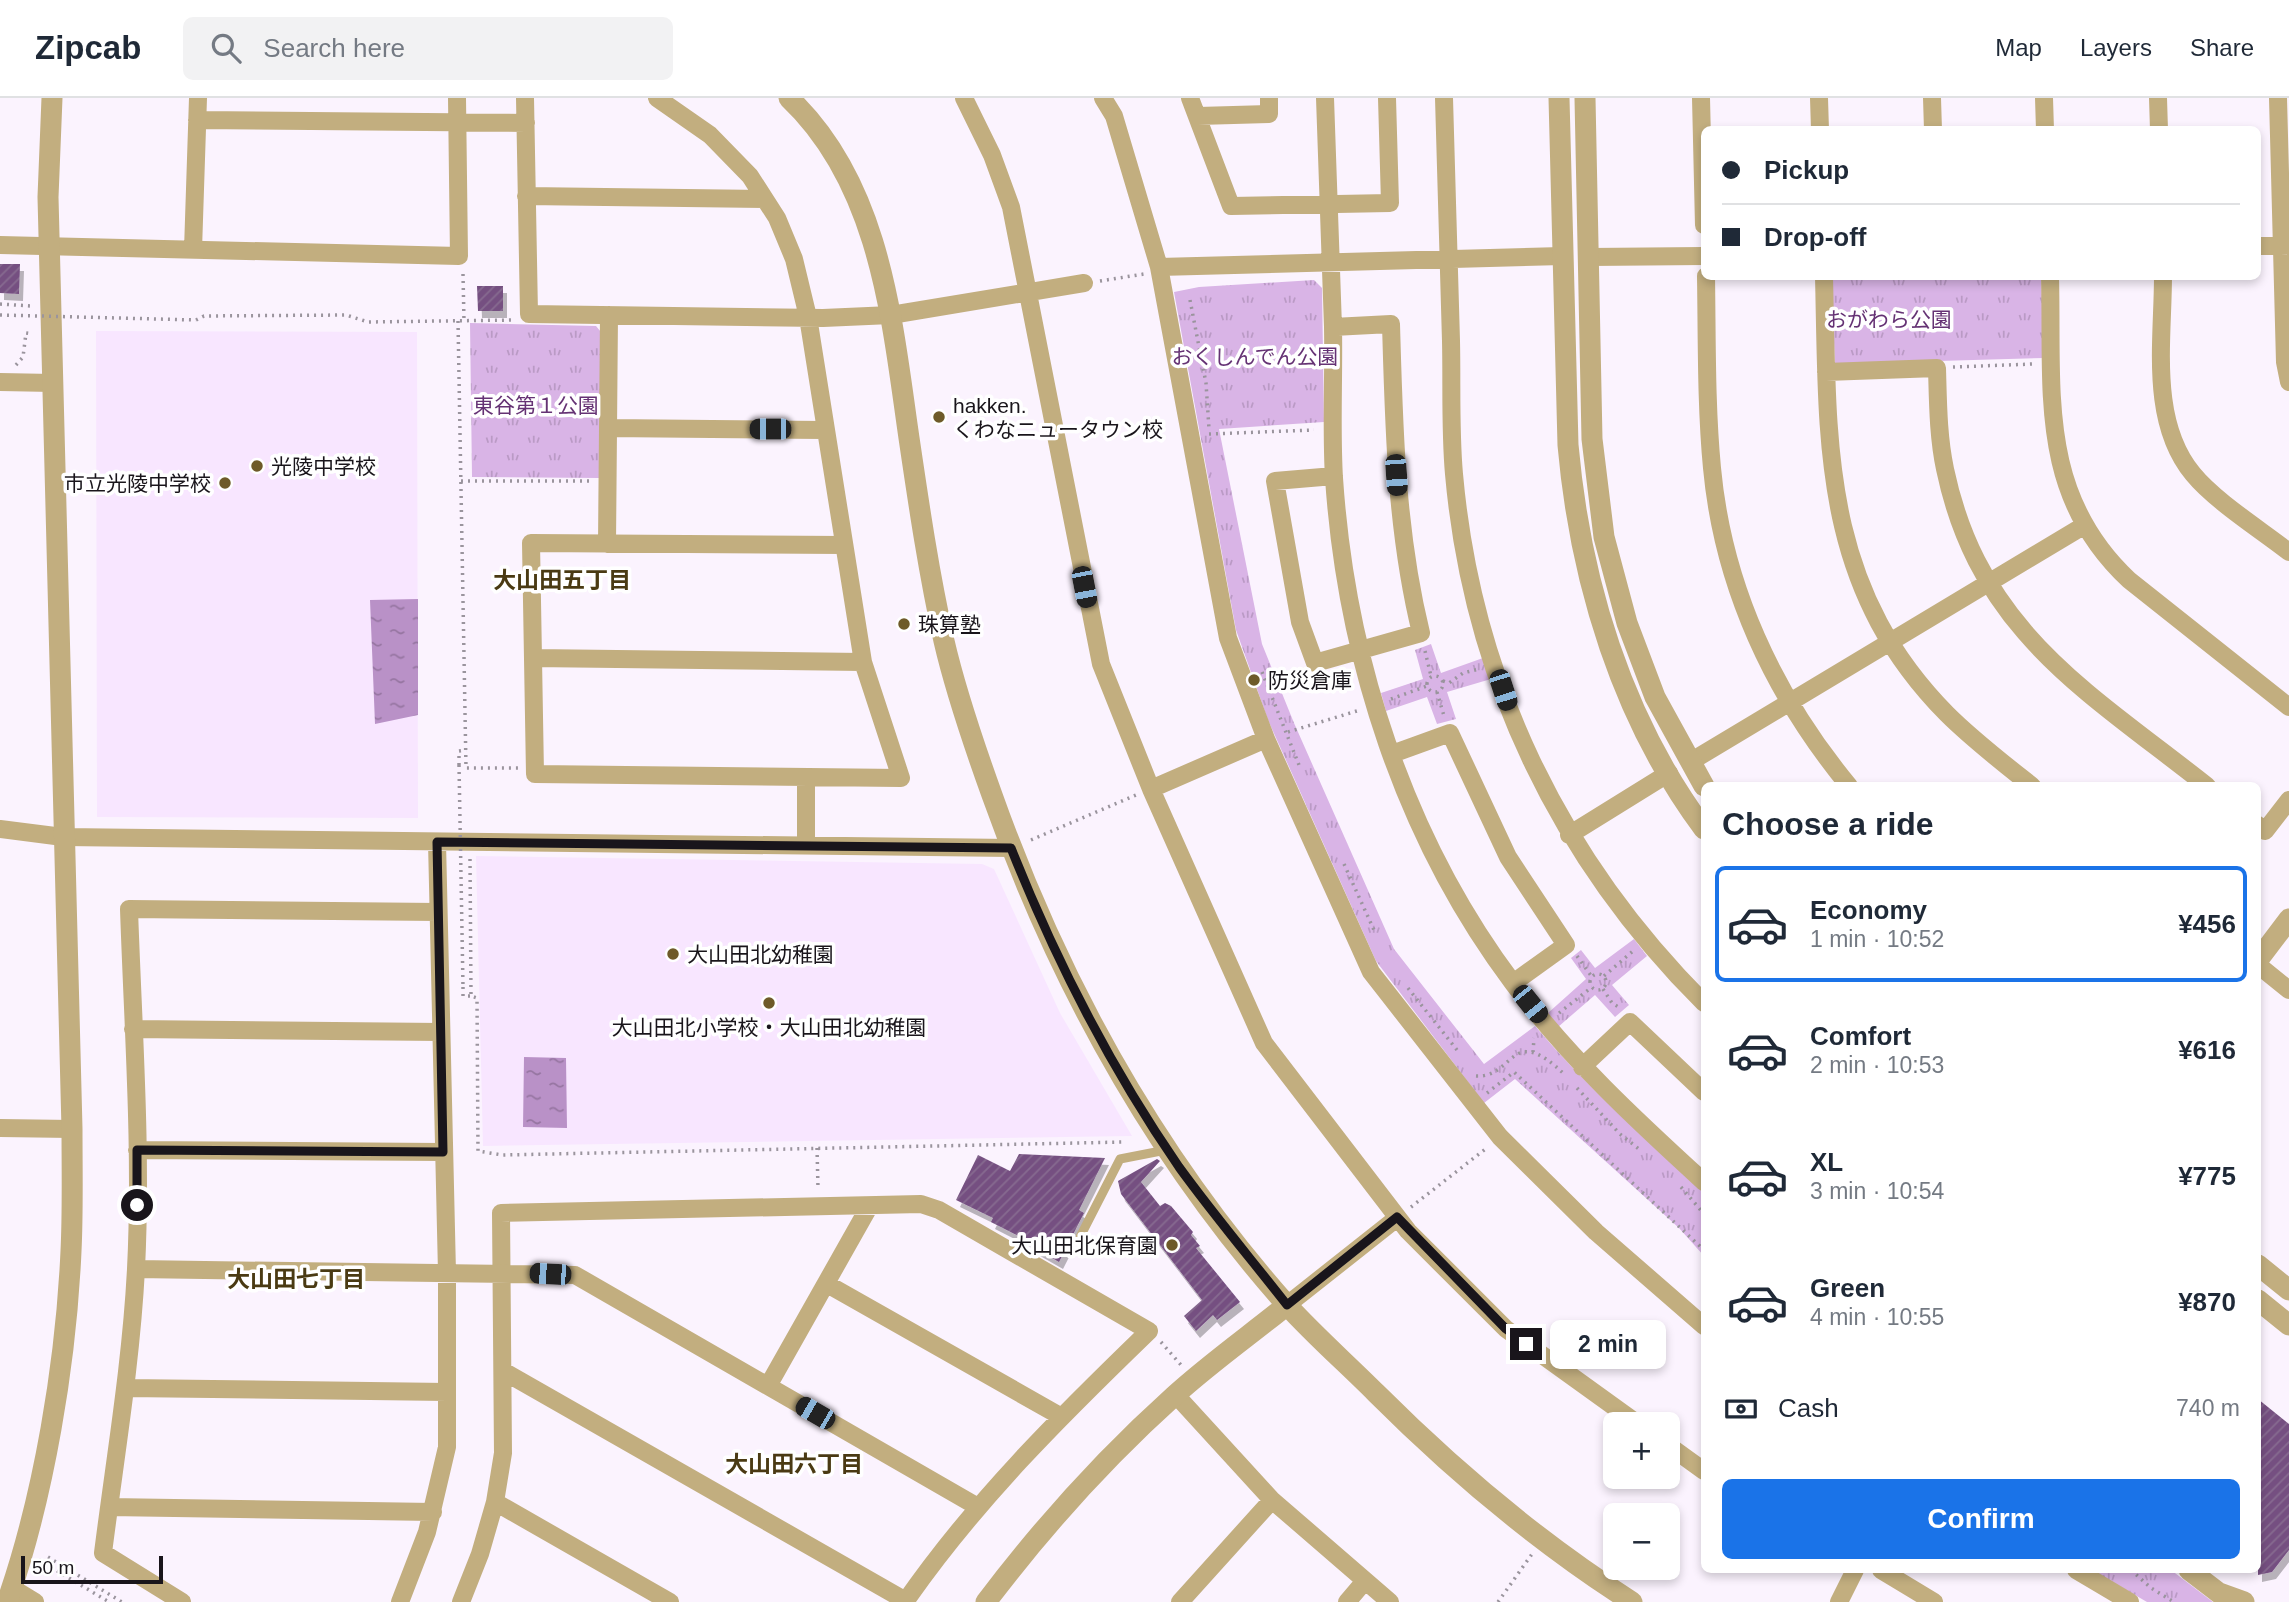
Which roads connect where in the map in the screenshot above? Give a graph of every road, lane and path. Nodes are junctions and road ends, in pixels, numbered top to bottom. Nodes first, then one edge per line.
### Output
1 (52, 98) edge
2 (198, 98) edge
3 (457, 98) edge
4 (525, 98) edge
5 (657, 98) edge
6 (789, 98) edge
7 (964, 98) edge
8 (1103, 98) edge
9 (1190, 98) edge
10 (1269, 98) edge
11 (1325, 98) edge
12 (1387, 98) edge
13 (1444, 98) edge
14 (1559, 98) edge
15 (1585, 98) edge
16 (1701, 98) edge
17 (1819, 98) edge
18 (1932, 98) edge
19 (2044, 98) edge
20 (2158, 98) edge
21 (2278, 98) edge
22 (1198, 116) junction
23 (197, 120) junction
24 (526, 124) junction
25 (458, 125) junction
26 (1702, 126) edge
27 (1820, 126) edge
28 (1933, 126) edge
29 (2045, 126) edge
30 (2159, 126) edge
31 (526, 196) junction
32 (764, 199) junction
33 (1327, 206) junction
34 (0, 245) edge
35 (50, 246) junction
36 (2261, 246) edge
37 (2285, 246) edge
38 (193, 250) junction
39 (459, 256) junction
40 (1562, 256) junction
41 (1701, 256) edge
42 (1449, 257) junction
43 (1589, 257) junction
44 (1330, 261) junction
45 (1160, 269) junction
46 (1706, 280) edge
47 (1824, 280) edge
48 (2050, 280) edge
49 (2163, 280) edge
50 (1084, 284) joint
51 (1029, 292) junction
52 (1190, 300) dead end
53 (0, 304) edge
54 (32, 306) dead end
55 (529, 314) junction
56 (891, 314) junction
57 (0, 315) edge
58 (609, 315) junction
59 (808, 317) junction
60 (461, 321) junction
61 (1333, 327) junction
62 (33, 334) dead end
63 (2052, 363) junction
64 (10, 367) dead end
65 (1937, 368) junction
66 (1826, 372) junction
67 (0, 382) edge
68 (2289, 382) edge
69 (53, 383) junction
70 (608, 428) junction
71 (1334, 429) junction
72 (824, 430) junction
73 (1209, 434) junction
74 (1212, 446) dead end
75 (1334, 476) junction
76 (461, 481) junction
77 (608, 481) junction
78 (2085, 525) junction
79 (607, 544) junction
80 (843, 545) junction
81 (2289, 552) edge
82 (1988, 583) junction
83 (1421, 633) junction
84 (1891, 642) junction
85 (1360, 652) junction
86 (533, 658) junction
87 (863, 662) junction
88 (1494, 664) junction
89 (1260, 668) dead end
90 (1432, 676) junction
91 (1443, 681) junction
92 (1427, 686) junction
93 (1437, 692) junction
94 (1789, 703) junction
95 (1375, 705) junction
96 (2289, 707) edge
97 (1288, 732) junction
98 (1450, 733) junction
99 (1266, 739) junction
100 (466, 750) junction
101 (1392, 754) junction
102 (1690, 762) junction
103 (535, 768) junction
104 (1301, 769) dead end
105 (1669, 773) junction
106 (806, 777) junction
107 (1702, 782) edge
108 (1846, 782) edge
109 (2027, 782) edge
110 (2202, 782) edge
111 (1151, 789) junction
112 (2289, 800) edge
113 (1701, 824) edge
114 (2261, 828) edge
115 (0, 829) edge
116 (1569, 835) junction
117 (63, 837) junction
118 (437, 842) junction
119 (806, 845) junction
120 (1011, 848) junction
121 (470, 853) dead end
122 (1338, 853) dead end
123 (438, 912) junction
124 (2289, 919) edge
125 (1375, 933) dead end
126 (1646, 941) junction
127 (1566, 945) junction
128 (2261, 959) edge
129 (2261, 966) edge
130 (1604, 976) junction
131 (1592, 977) junction
132 (1513, 984) junction
133 (1406, 986) dead end
134 (1592, 987) junction
135 (1603, 989) junction
136 (2289, 990) edge
137 (471, 996) junction
138 (1701, 1000) edge
139 (1630, 1021) junction
140 (1547, 1024) junction
141 (133, 1029) junction
142 (441, 1032) junction
143 (1461, 1057) dead end
144 (1583, 1067) junction
145 (1468, 1069) dead end
146 (1567, 1077) dead end
147 (1576, 1087) dead end
148 (1701, 1089) edge
149 (1473, 1104) junction
150 (0, 1128) edge
151 (72, 1129) junction
152 (1500, 1138) junction
153 (1128, 1142) dead end
154 (817, 1148) junction
155 (1168, 1149) junction
156 (137, 1150) junction
157 (1642, 1151) dead end
158 (443, 1152) junction
159 (1672, 1179) dead end
160 (1701, 1179) edge
161 (818, 1181) dead end
162 (869, 1207) junction
163 (1701, 1211) edge
164 (1397, 1217) junction
165 (1080, 1237) dead end
166 (1701, 1247) edge
167 (2261, 1267) edge
168 (136, 1269) junction
169 (501, 1272) junction
170 (447, 1273) junction
171 (827, 1284) junction
172 (2289, 1290) edge
173 (2261, 1302) edge
174 (1287, 1305) junction
175 (1701, 1323) edge
176 (2289, 1325) edge
177 (1149, 1331) junction
178 (1182, 1366) dead end
179 (503, 1371) junction
180 (768, 1386) junction
181 (126, 1388) junction
182 (447, 1392) junction
183 (1175, 1394) junction
184 (1621, 1412) edge
185 (1060, 1416) junction
186 (1680, 1454) edge
187 (1701, 1469) edge
188 (1272, 1500) junction
189 (495, 1502) junction
190 (109, 1507) junction
191 (978, 1507) junction
192 (433, 1512) junction
193 (1533, 1553) dead end
194 (48, 1557) dead end
195 (38, 1559) dead end
196 (1854, 1573) edge
197 (1886, 1573) edge
198 (2081, 1573) edge
199 (2134, 1573) edge
200 (2193, 1573) edge
201 (1364, 1582) junction
202 (10, 1595) edge
203 (35, 1602) edge
204 (109, 1602) edge
205 (122, 1602) edge
206 (183, 1602) edge
207 (400, 1602) edge
208 (461, 1602) edge
209 (670, 1602) edge
210 (905, 1602) edge
211 (986, 1602) edge
212 (1180, 1602) edge
213 (1347, 1602) edge
214 (1390, 1602) edge
215 (1498, 1602) edge
216 (1632, 1602) edge
217 (1839, 1602) edge
218 (1934, 1602) edge
219 (2130, 1602) edge
220 (2174, 1602) edge
221 (2244, 1602) edge

1 - 35 street
2 - 23 street
3 - 25 street
4 - 24 street
5 - 32 street
6 - 56 street
7 - 51 street
8 - 45 street
9 - 22 street
10 - 22 street
11 - 33 street
12 - 33 street
13 - 42 street
14 - 40 street
15 - 43 street
16 - 26 street
17 - 27 street
18 - 28 street
19 - 29 street
20 - 30 street
21 - 37 street
22 - 33 street
23 - 25 street
23 - 38 street
24 - 25 street
24 - 31 street
25 - 39 street
31 - 32 street
31 - 55 street
32 - 59 street
33 - 44 street
34 - 35 street
35 - 38 street
35 - 69 street
36 - 37 street
37 - 68 street
38 - 39 street
39 - 60 path
40 - 42 street
40 - 105 street
41 - 43 street
42 - 44 street
42 - 88 street
43 - 102 street
44 - 45 street
44 - 61 street
45 - 50 path
45 - 99 street
46 - 94 street
47 - 66 street
48 - 63 street
49 - 81 street
50 - 51 street
51 - 56 street
51 - 111 street
52 - 73 path
53 - 54 path
55 - 58 street
55 - 60 path
56 - 59 street
56 - 120 street
57 - 60 path, bridge
58 - 59 street
58 - 70 street
59 - 72 street
60 - 76 path
61 - 71 street
61 - 83 street
62 - 64 path
63 - 65 path
63 - 78 street
65 - 66 street
65 - 82 street
66 - 84 street
67 - 69 street
69 - 117 street
70 - 72 street
70 - 77 street
71 - 73 path
71 - 75 street
72 - 80 street
73 - 74 path
75 - 85 street
75 - 85 street
76 - 77 path
76 - 100 path
77 - 79 street
78 - 82 street
78 - 96 street
79 - 80 street
79 - 86 street
80 - 87 street
82 - 84 street
82 - 110 street
83 - 85 street
83 - 90 path
84 - 94 street
84 - 109 street
85 - 95 street
86 - 87 street
86 - 103 street
87 - 106 street
88 - 91 path
88 - 116 street
89 - 97 path
90 - 91 path
90 - 92 path
91 - 93 path
92 - 93 path
92 - 95 path
93 - 98 path
94 - 102 street
94 - 108 street
95 - 97 path
95 - 101 street
97 - 104 path
98 - 101 street
98 - 127 street
99 - 111 street
99 - 149 street
100 - 103 path
100 - 137 path, bridge
101 - 132 street
102 - 107 street
103 - 106 street
105 - 113 street
105 - 116 street
106 - 119 street
111 - 120 path
111 - 164 street
112 - 114 street
115 - 117 street
116 - 126 street
117 - 118 street
117 - 151 street
118 - 119 street
118 - 123 street
119 - 120 street
120 - 155 street
121 - 137 path
122 - 125 path
123 - 141 street
123 - 142 street
124 - 128 street
126 - 130 path
126 - 138 street
127 - 131 path
127 - 132 street
129 - 136 street
130 - 131 path
130 - 135 path
131 - 134 path
132 - 140 street
133 - 143 path
134 - 135 path
134 - 140 path
135 - 139 path
137 - 154 path
139 - 144 street
139 - 148 street
140 - 144 street
141 - 142 street
141 - 156 street
142 - 158 street
144 - 160 street
145 - 146 path
147 - 157 path
149 - 152 street
149 - 166 path
150 - 151 street
151 - 202 street
152 - 164 path
152 - 175 street
153 - 154 path
154 - 161 path
155 - 165 lane
155 - 174 street
156 - 158 street
156 - 168 street
158 - 170 street
159 - 163 path
162 - 169 street
162 - 171 street
162 - 177 street
164 - 174 street
164 - 184 street
167 - 172 street
168 - 170 street
168 - 181 street
169 - 170 street
169 - 179 street
169 - 180 street
170 - 182 street
171 - 180 street
171 - 185 street
173 - 176 street
174 - 183 street
174 - 216 street
177 - 178 path
177 - 185 street
179 - 189 street
179 - 210 street
180 - 191 street
181 - 182 street
181 - 190 street
182 - 192 street
183 - 188 street
183 - 211 street
185 - 191 street
186 - 187 street
188 - 201 street
188 - 212 street
189 - 208 street
189 - 209 street
190 - 192 street
190 - 206 street
191 - 210 street
192 - 207 street
193 - 215 path
194 - 205 path
195 - 204 path
196 - 217 street
197 - 218 street
198 - 219 street
199 - 220 path
200 - 221 street
201 - 213 street
201 - 214 street
202 - 203 street

